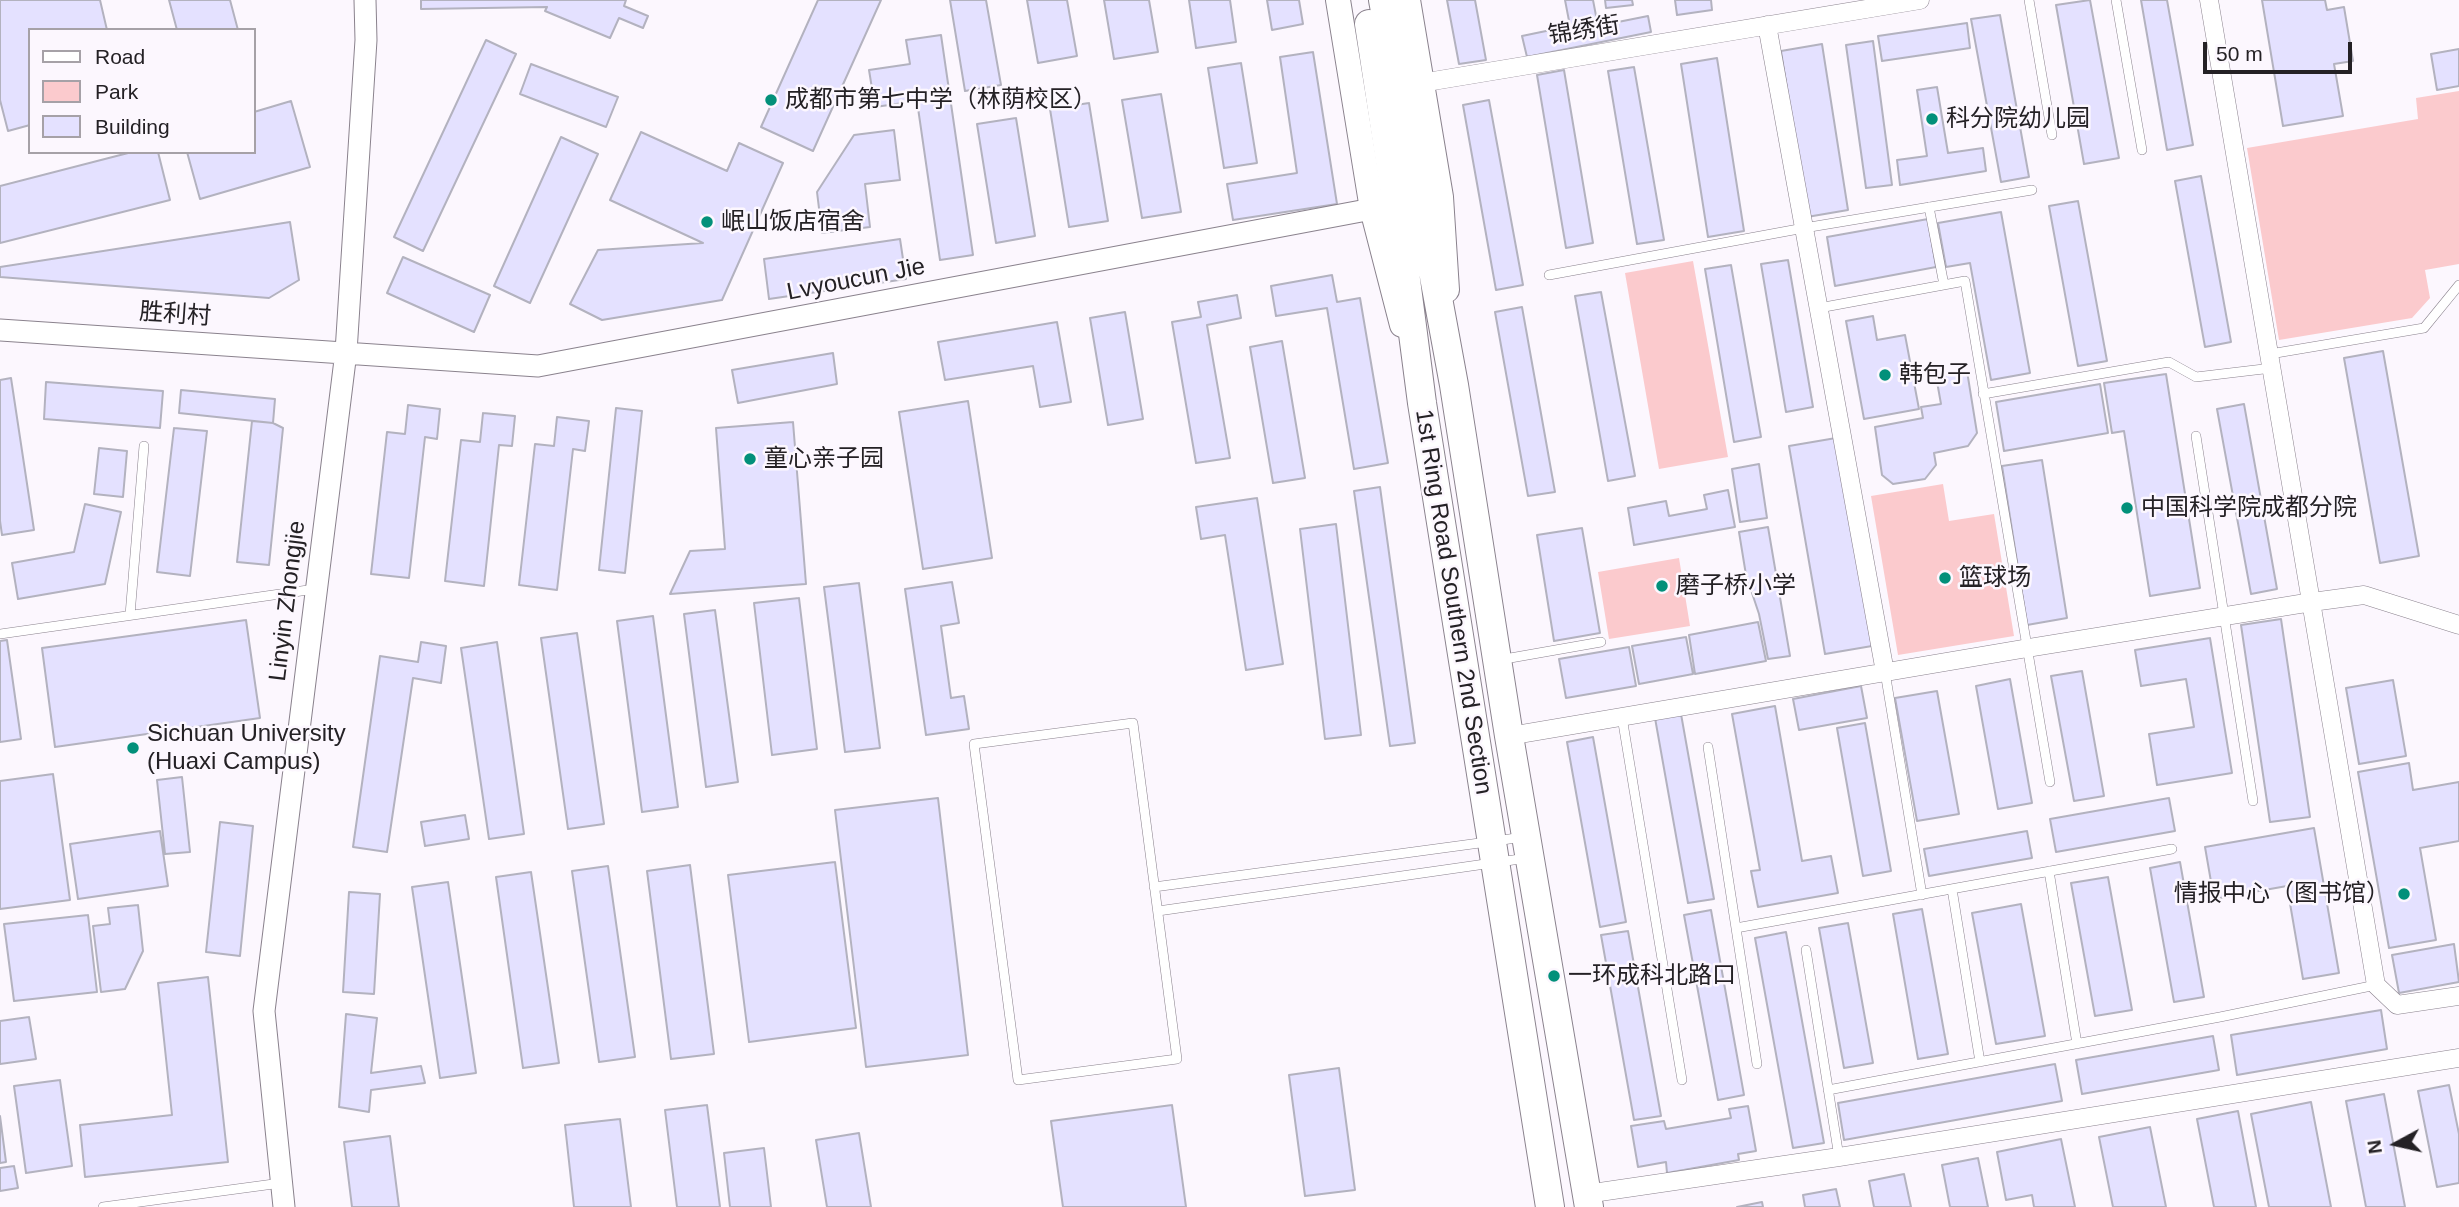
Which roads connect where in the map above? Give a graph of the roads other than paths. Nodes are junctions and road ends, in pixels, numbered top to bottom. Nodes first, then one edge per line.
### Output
1 (365, 0) edge
2 (1338, 0) edge
3 (1365, 0) edge
4 (1383, 0) edge
5 (1408, 0) edge
6 (1920, 0) edge
7 (2029, 0) edge
8 (2116, 0) edge
9 (2209, 0) edge
10 (1846, 6) edge
11 (1767, 26) junction
12 (1421, 83) junction
13 (2052, 135) dead end
14 (2141, 150) dead end
15 (2032, 190) dead end
16 (1929, 207) junction
17 (1372, 209) junction
18 (1804, 228) junction
19 (1549, 275) dead end
20 (1944, 285) junction
21 (2459, 285) edge
22 (1819, 308) junction
23 (0, 331) edge
24 (346, 352) junction
25 (2271, 361) junction
26 (1454, 385) junction
27 (1983, 394) junction
28 (1422, 403) junction
29 (2196, 436) dead end
30 (144, 446) dead end
31 (316, 588) junction
32 (2312, 601) junction
33 (130, 615) junction
34 (2226, 615) junction
35 (2459, 625) edge
36 (0, 634) edge
37 (1601, 642) dead end
38 (2028, 648) junction
39 (1497, 660) junction
40 (1885, 672) junction
41 (1622, 718) junction
42 (1509, 736) junction
43 (1708, 747) dead end
44 (2050, 782) dead end
45 (2253, 801) dead end
46 (1528, 847) junction
47 (2172, 849) dead end
48 (1492, 852) junction
49 (2049, 871) junction
50 (1154, 887) junction
51 (1952, 889) junction
52 (1922, 895) junction
53 (1158, 911) junction
54 (1736, 928) junction
55 (1806, 950) dead end
56 (2376, 985) junction
57 (2459, 996) edge
58 (2077, 1044) junction
59 (2459, 1058) edge
60 (1980, 1062) junction
61 (1757, 1064) dead end
62 (1682, 1080) dead end
63 (1828, 1090) junction
64 (1839, 1157) junction
65 (281, 1183) junction
66 (1587, 1200) edge
67 (103, 1207) edge
68 (284, 1207) edge
69 (1550, 1207) edge

1 - 24 street, Linyin Zhongjie
2 - 17 main road, 1st Ring Road Southern 2nd Section
3 - 28 main road
4 - 26 main road
5 - 12 main road, 1st Ring Road Southern 2nd Section
6 - 10 street, 锦绣街
7 - 13 lane
8 - 14 lane
9 - 25 street
10 - 11 street, 锦绣街
11 - 12 street, 锦绣街
11 - 18 street
12 - 26 main road, 1st Ring Road Southern 2nd Section
15 - 16 lane
16 - 18 lane
16 - 20 lane
17 - 24 street, Lvyoucun Jie
17 - 28 main road, 1st Ring Road Southern 2nd Section
18 - 19 lane
18 - 22 street
20 - 22 lane
20 - 27 lane
21 - 25 lane
22 - 40 street
23 - 24 street, 胜利村
24 - 31 street, Linyin Zhongjie
25 - 27 lane
25 - 32 street
26 - 39 main road, 1st Ring Road Southern 2nd Section
27 - 38 lane
28 - 48 main road, 1st Ring Road Southern 2nd Section
29 - 34 lane
30 - 33 lane
31 - 33 lane
31 - 65 street, Linyin Zhongjie
32 - 34 street
32 - 35 street
32 - 56 street
33 - 36 lane
34 - 38 street
34 - 45 lane
37 - 39 lane
38 - 40 street
38 - 44 lane
39 - 42 main road, 1st Ring Road Southern 2nd Section
40 - 41 street
40 - 52 lane
41 - 42 street
41 - 62 lane
42 - 46 main road, 1st Ring Road Southern 2nd Section
43 - 54 lane
46 - 48 lane
46 - 48 lane
46 - 66 main road, 1st Ring Road Southern 2nd Section
47 - 49 lane
48 - 50 lane
48 - 53 lane
48 - 69 main road, 1st Ring Road Southern 2nd Section
49 - 51 lane
49 - 58 lane
50 - 53 lane
50 - 53 lane
51 - 52 lane
51 - 60 lane
52 - 54 lane
54 - 61 lane
55 - 63 lane
56 - 57 street
56 - 58 lane
58 - 60 lane
59 - 64 street
60 - 63 lane
63 - 64 lane
64 - 66 street
65 - 67 lane
65 - 68 street, Linyin Zhongjie

